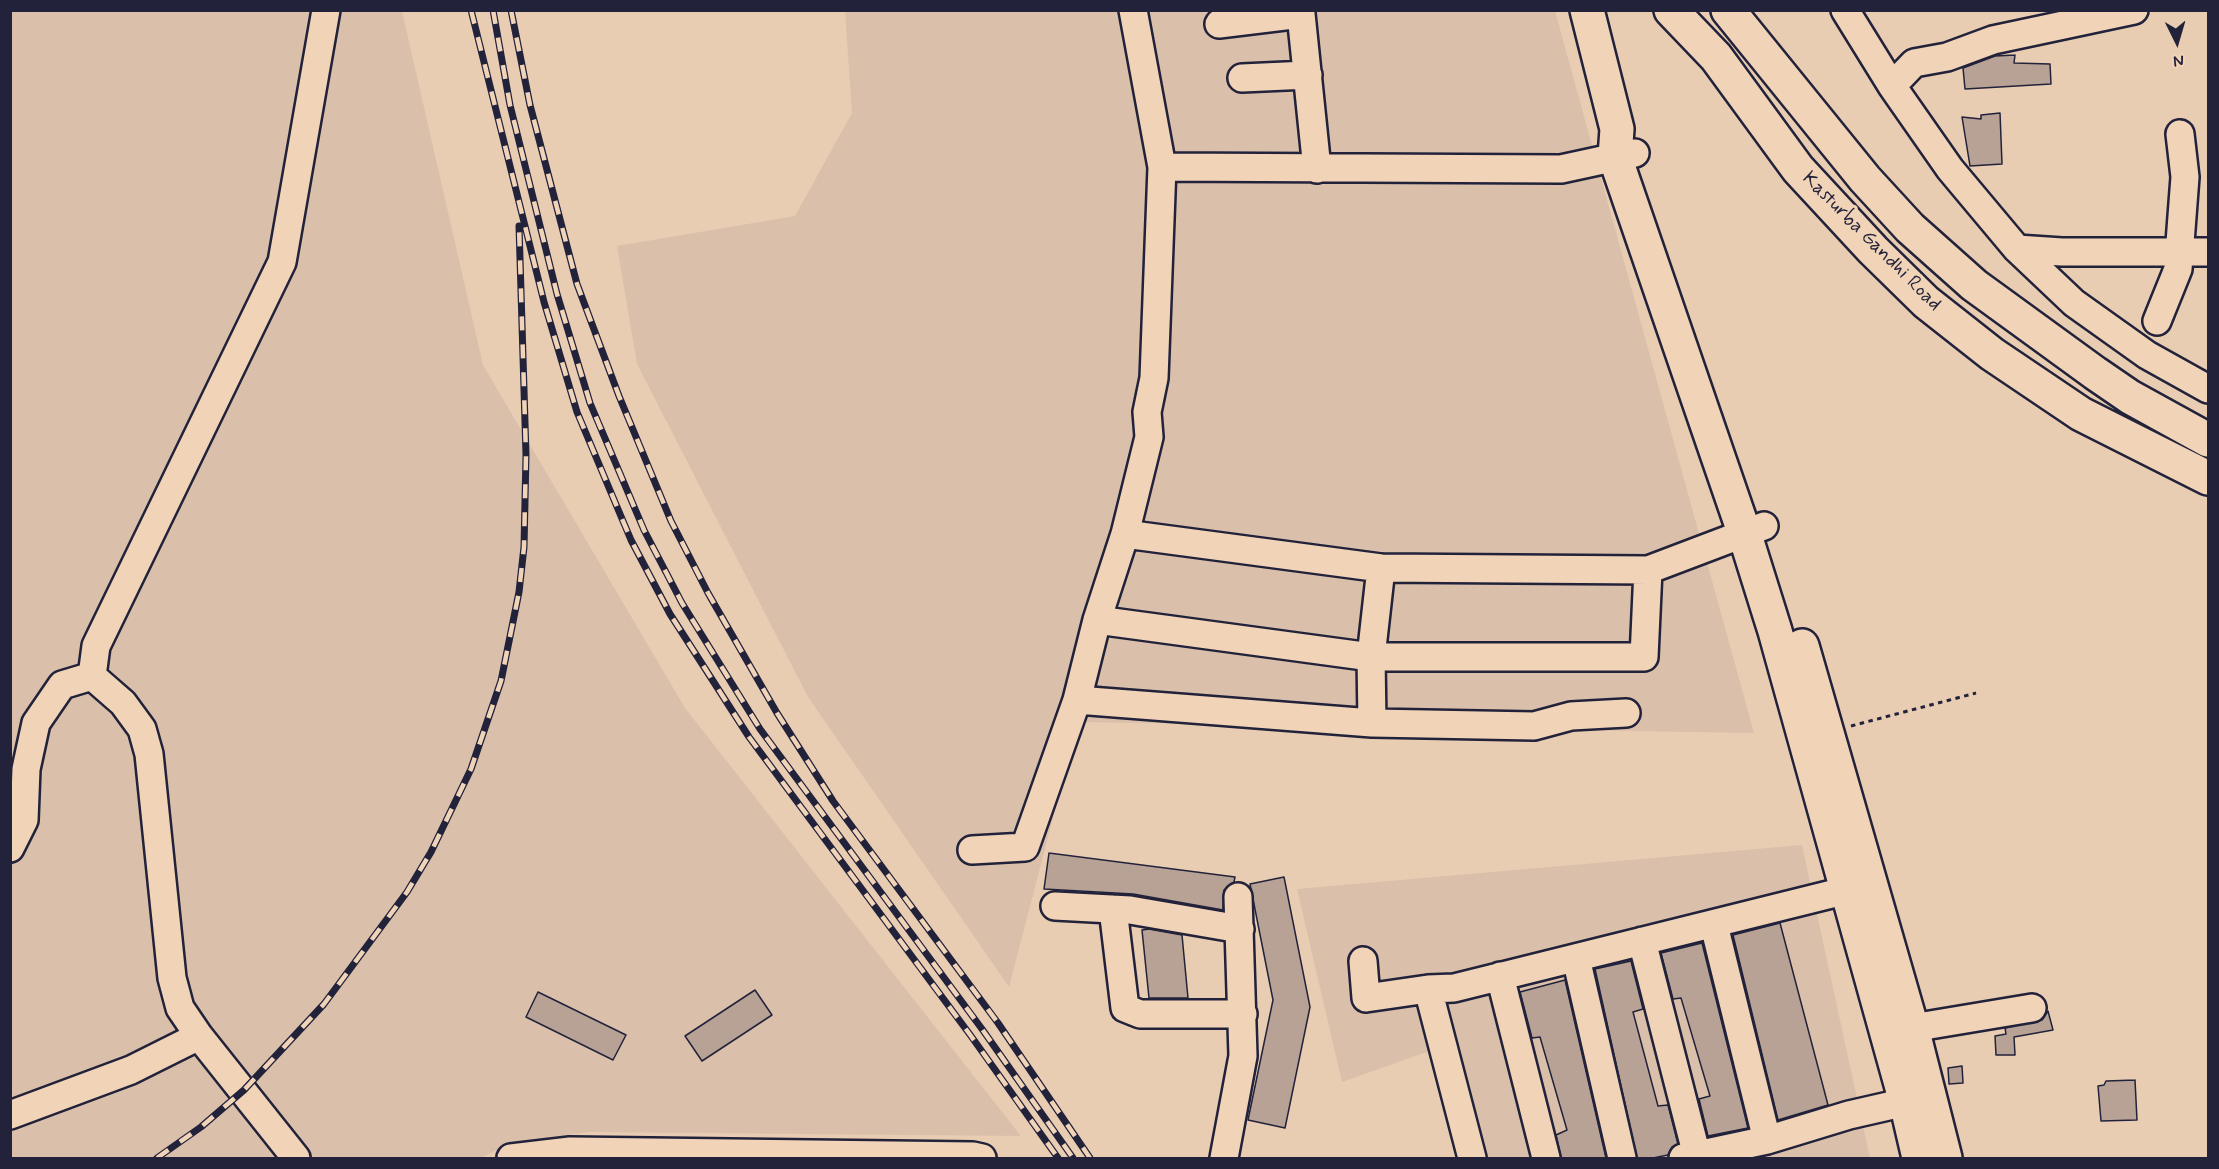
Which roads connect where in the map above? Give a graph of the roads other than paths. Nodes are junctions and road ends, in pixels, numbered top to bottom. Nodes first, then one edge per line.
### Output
1 (326, 10) edge
2 (1133, 10) edge
3 (1587, 10) edge
4 (1671, 10) edge
5 (1728, 10) edge
6 (1845, 10) edge
7 (2134, 10) edge
8 (1219, 24) dead end
9 (1308, 75) junction
10 (1242, 78) dead end
11 (1892, 86) junction
12 (2180, 134) dead end
13 (1622, 146) junction
14 (1162, 167) junction
15 (1317, 169) junction
16 (2017, 249) junction
17 (2180, 252) junction
18 (2208, 252) edge
19 (2157, 321) dead end
20 (2208, 389) edge
21 (2208, 440) edge
22 (2208, 478) edge
23 (1754, 529) junction
24 (1125, 534) junction
25 (1381, 568) junction
26 (1648, 570) junction
27 (1097, 620) junction
28 (1371, 657) junction
29 (92, 676) junction
30 (1077, 700) junction
31 (1626, 713) dead end
32 (1372, 723) junction
33 (10, 848) edge
34 (972, 850) dead end
35 (1848, 890) junction
36 (1238, 897) dead end
37 (1054, 906) dead end
38 (1113, 909) junction
39 (1714, 925) junction
40 (1240, 929) junction
41 (1642, 941) junction
42 (1576, 958) junction
43 (1363, 961) dead end
44 (1500, 976) junction
45 (1428, 989) junction
46 (2032, 1008) dead end
47 (1243, 1014) junction
48 (1912, 1028) junction
49 (199, 1036) junction
50 (1906, 1102) junction
51 (10, 1115) edge
52 (1767, 1140) junction
53 (1690, 1157) edge
54 (297, 1158) edge
55 (511, 1158) edge
56 (982, 1158) edge
57 (1224, 1158) edge
58 (1472, 1158) edge
59 (1546, 1158) edge
60 (1622, 1158) edge
61 (1919, 1158) edge
62 (1945, 1158) edge

1 - 29 street
2 - 14 street
3 - 13 main road
4 - 22 main road, Kasturba Gandhi Road
5 - 21 main road, Kasturba Gandhi Road
6 - 11 street
7 - 11 street
8 - 9 street
9 - 10 street
9 - 15 street
11 - 16 street
12 - 17 street
13 - 15 street
13 - 23 main road
14 - 15 street
14 - 24 street
16 - 17 street
16 - 20 street
17 - 18 street
17 - 19 street
23 - 26 street
23 - 35 main road
23 - 48 main road
24 - 25 street
24 - 27 street
25 - 26 street
25 - 28 street
26 - 28 street
27 - 28 street
27 - 30 street
28 - 32 street
29 - 33 street
29 - 49 street
30 - 32 street
30 - 34 street
31 - 32 street
35 - 39 street
35 - 50 main road
36 - 40 street
37 - 38 street
38 - 40 street
38 - 47 street
39 - 41 street
39 - 52 street
40 - 47 street
41 - 42 street
41 - 53 street
42 - 44 street
42 - 60 street
43 - 45 street
44 - 45 street
44 - 59 street
45 - 58 street
46 - 48 street
47 - 57 street
48 - 62 main road
49 - 51 street
49 - 54 street
50 - 52 street
50 - 61 main road
52 - 53 street
55 - 56 street

